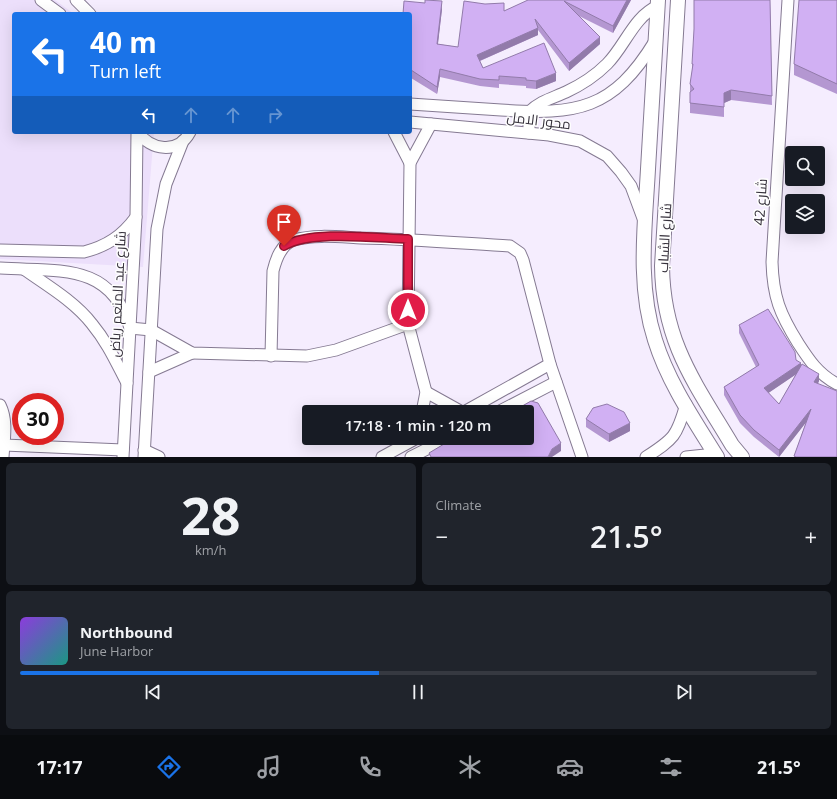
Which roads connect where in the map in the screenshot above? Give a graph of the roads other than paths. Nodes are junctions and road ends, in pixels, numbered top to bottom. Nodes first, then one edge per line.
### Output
1 (41, 0) edge
2 (76, 0) edge
3 (788, 0) edge
4 (658, 3) edge
5 (678, 3) edge
6 (57, 12) edge
7 (88, 12) edge
8 (656, 41) junction
9 (412, 104) edge
10 (529, 112) junction
11 (412, 122) edge
12 (431, 124) junction
13 (528, 133) junction
14 (137, 134) edge
15 (139, 134) edge
16 (395, 134) edge
17 (189, 135) edge
18 (410, 163) junction
19 (136, 217) junction
20 (645, 222) junction
21 (665, 223) junction
22 (408, 239) junction
23 (0, 250) edge
24 (0, 268) edge
25 (24, 270) junction
26 (408, 324) junction
27 (130, 328) junction
28 (151, 330) junction
29 (192, 353) junction
30 (271, 356) junction
31 (550, 364) junction
32 (149, 372) junction
33 (556, 382) junction
34 (127, 383) junction
35 (837, 384) edge
36 (426, 392) junction
37 (686, 404) junction
38 (0, 405) edge
39 (423, 405) edge
40 (450, 405) edge
41 (476, 405) edge
42 (512, 405) edge
43 (4, 445) junction
44 (404, 445) edge
45 (436, 445) edge
46 (144, 453) edge
47 (123, 454) edge
48 (716, 455) edge
49 (416, 456) edge
50 (3, 457) edge
51 (159, 457) edge
52 (382, 457) edge
53 (583, 457) edge
54 (646, 457) edge
55 (686, 457) edge
56 (742, 457) edge

1 - 6 street
2 - 7 street
3 - 35 street, شارع 42
4 - 5 street
4 - 8 street, شارع الشباب
4 - 10 street
5 - 21 street, شارع الشباب
8 - 10 street, محور الامل
8 - 20 street, شارع الشباب
9 - 10 street, محور الامل
10 - 13 street
11 - 12 street, محور الامل
12 - 13 street, محور الامل
12 - 18 street
13 - 20 street, محور الامل
14 - 19 street, شارع عبد المنعم رياض
15 - 17 street
16 - 18 street
17 - 28 street
18 - 22 street
19 - 23 street
19 - 27 street, شارع عبد المنعم رياض
20 - 21 street
20 - 37 street, شارع الشباب
21 - 56 street, شارع الشباب
22 - 26 street
22 - 30 street
22 - 31 street
24 - 25 street
25 - 27 street
25 - 34 street
26 - 30 street
26 - 36 street
27 - 28 street
27 - 34 street, شارع عبد المنعم رياض
28 - 29 street
28 - 32 street
29 - 30 street
29 - 32 street
31 - 33 street
31 - 41 street
32 - 46 street
33 - 42 street
33 - 53 street
34 - 47 street, شارع عبد المنعم رياض
36 - 39 street
36 - 40 street
37 - 48 street, شارع الشباب
37 - 54 street
38 - 43 street
43 - 47 street
43 - 50 street
44 - 52 street
45 - 49 street
46 - 51 street
48 - 55 street

